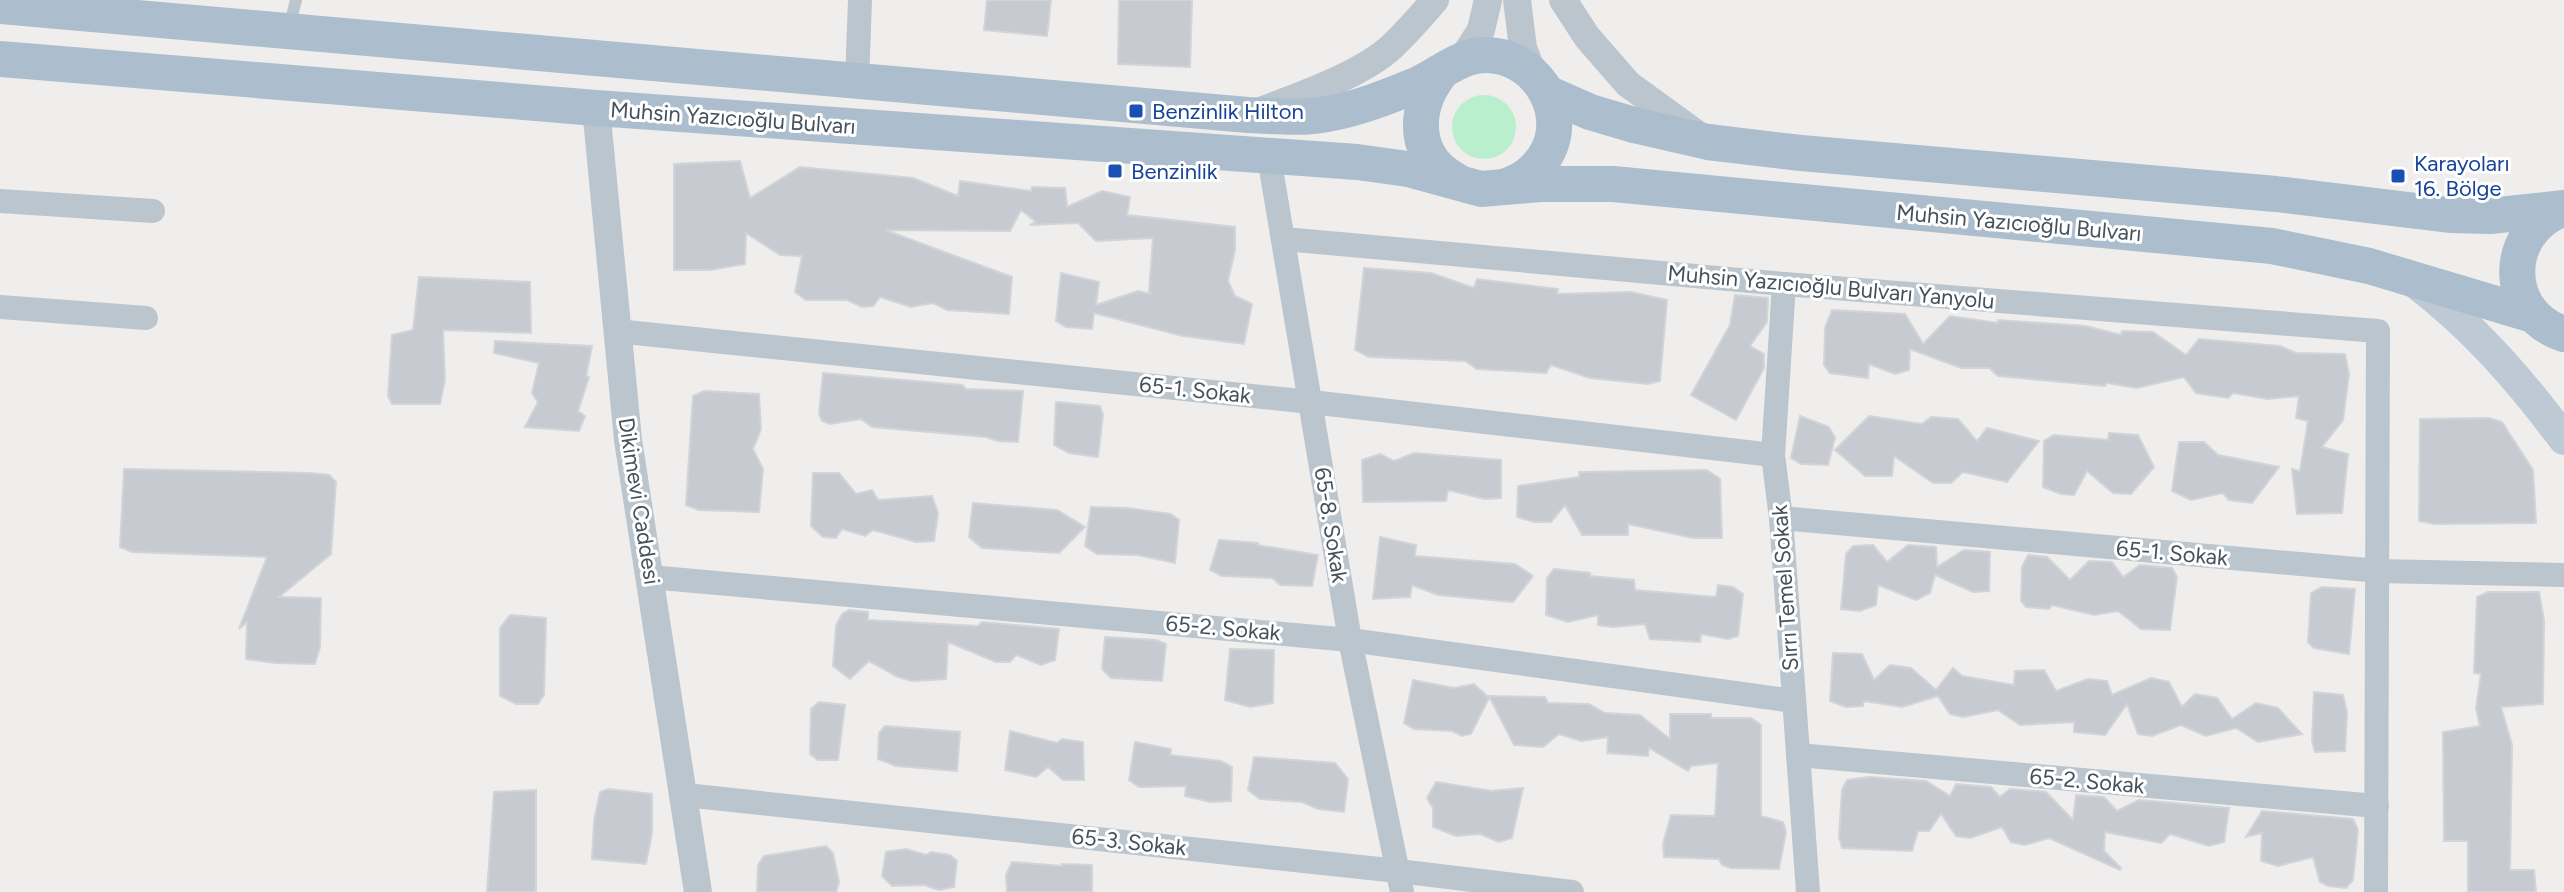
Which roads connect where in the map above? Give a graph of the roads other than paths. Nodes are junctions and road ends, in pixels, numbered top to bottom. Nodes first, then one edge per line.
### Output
1 (860, 0) edge
2 (1435, 0) edge
3 (1488, 0) edge
4 (1517, 0) edge
5 (1563, 0) edge
6 (0, 6) edge
7 (292, 16) edge
8 (0, 59) edge
9 (1450, 68) junction
10 (857, 82) junction
11 (1539, 82) junction
12 (596, 108) junction
13 (1248, 115) junction
14 (1708, 142) junction
15 (1269, 157) junction
16 (1481, 187) junction
17 (0, 201) edge
18 (2564, 209) edge
19 (153, 211) dead end
20 (1284, 239) junction
21 (2407, 276) junction
22 (1784, 284) junction
23 (0, 307) edge
24 (146, 318) dead end
25 (616, 331) junction
26 (2553, 332) edge
27 (1311, 402) junction
28 (2564, 439) edge
29 (1773, 455) junction
30 (1781, 518) junction
31 (2379, 571) junction
32 (2564, 575) edge
33 (650, 577) junction
34 (1350, 640) junction
35 (1794, 701) junction
36 (1798, 755) junction
37 (685, 795) junction
38 (2377, 806) junction
39 (1400, 881) edge
40 (698, 892) edge
41 (1572, 892) edge
42 (1808, 892) edge
43 (2376, 892) edge

1 - 10 street
2 - 13 street
3 - 9 street
4 - 11 street
5 - 14 street
6 - 7 main road, Muhsin Yazıcıoğlu Bulvarı
7 - 10 main road, Muhsin Yazıcıoğlu Bulvarı
8 - 12 main road, Muhsin Yazıcıoğlu Bulvarı
9 - 11 main road, Muhsin Yazıcıoğlu Bulvarı
9 - 13 main road, Muhsin Yazıcıoğlu Bulvarı
9 - 16 main road
10 - 13 main road, Muhsin Yazıcıoğlu Bulvarı
11 - 14 main road, Muhsin Yazıcıoğlu Bulvarı
11 - 16 main road
12 - 15 main road, Muhsin Yazıcıoğlu Bulvarı
12 - 25 street, Dikimevi Caddesi
14 - 18 main road, Muhsin Yazıcıoğlu Bulvarı
15 - 16 main road, Muhsin Yazıcıoğlu Bulvarı
15 - 20 street, 65-8. Sokak
16 - 21 main road, Muhsin Yazıcıoğlu Bulvarı
17 - 19 street
18 - 26 main road, Muhsin Yazıcıoğlu Bulvarı
20 - 22 street, Muhsin Yazıcıoğlu Bulvarı Yanyolu
20 - 27 street, 65-8. Sokak
21 - 26 main road, Muhsin Yazıcıoğlu Bulvarı
21 - 28 main road
22 - 29 street, Sırrı Temel Sokak
22 - 31 street, Muhsin Yazıcıoğlu Bulvarı Yanyolu
23 - 24 street
25 - 27 street, 65-1. Sokak
25 - 33 street, Dikimevi Caddesi
27 - 29 street, 65-1. Sokak
27 - 34 street, 65-8. Sokak
29 - 30 street, Sırrı Temel Sokak
30 - 31 street, 65-1. Sokak
30 - 35 street, Sırrı Temel Sokak
31 - 32 street, 65-1. Sokak
31 - 38 street
33 - 34 street, 65-2. Sokak
33 - 37 street, Dikimevi Caddesi
34 - 35 street, 65-2. Sokak
34 - 39 street, 65-8. Sokak
35 - 36 street, Sırrı Temel Sokak
36 - 38 street, 65-2. Sokak
36 - 42 street, Sırrı Temel Sokak
37 - 39 street, 65-3. Sokak
37 - 40 street, Dikimevi Caddesi
38 - 43 street
39 - 41 street, 65-3. Sokak

